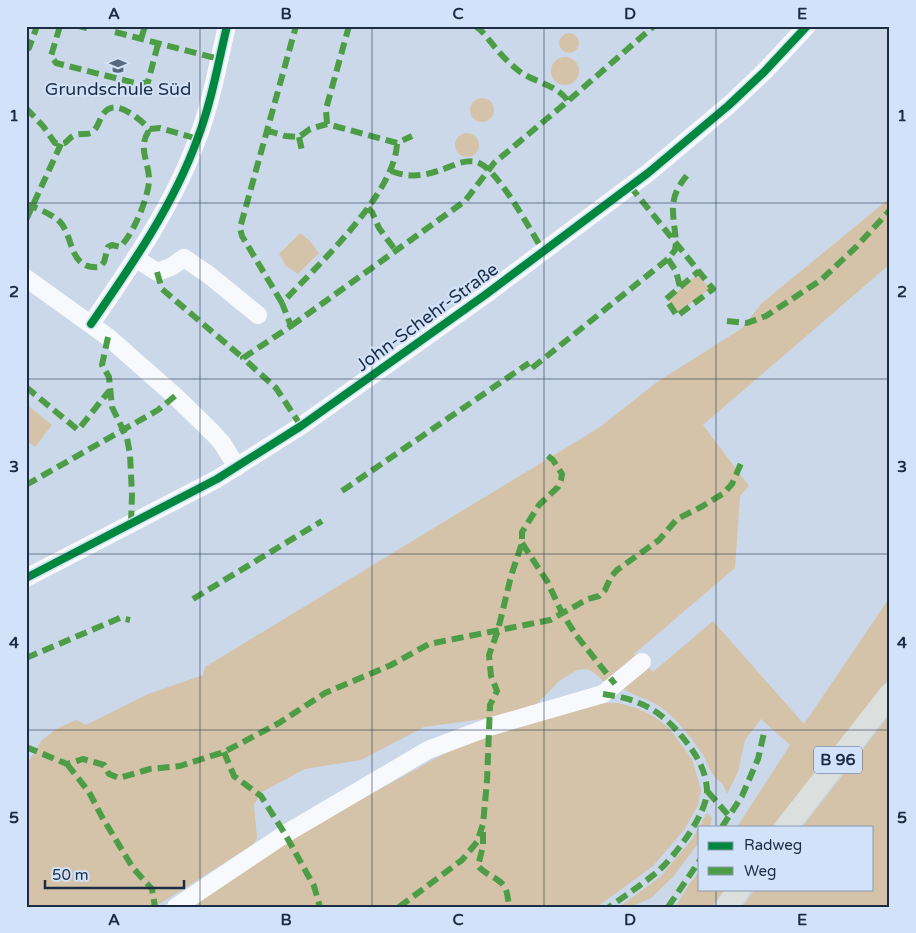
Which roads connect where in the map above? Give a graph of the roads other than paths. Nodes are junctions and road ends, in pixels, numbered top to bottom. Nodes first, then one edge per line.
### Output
1 (227, 26) edge
2 (807, 26) edge
3 (135, 258) junction
4 (26, 278) edge
5 (258, 315) dead end
6 (91, 324) junction
7 (238, 467) junction
8 (26, 578) edge
9 (642, 662) dead end
10 (890, 694) edge
11 (787, 826) edge
12 (739, 890) edge
13 (176, 907) edge
14 (726, 907) edge

1 - 3 street
2 - 7 street, John-Schehr-Straße
3 - 5 street
3 - 6 street
4 - 6 street
6 - 7 street
7 - 8 street, John-Schehr-Straße
9 - 13 street
10 - 11 main road, B 96
12 - 14 main road

